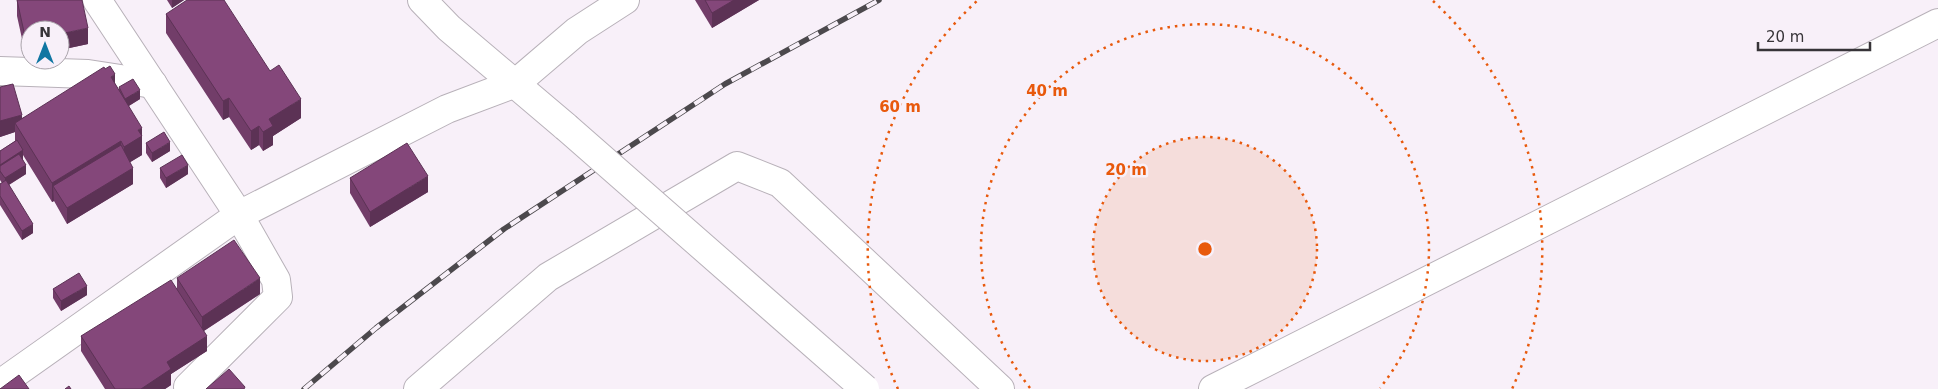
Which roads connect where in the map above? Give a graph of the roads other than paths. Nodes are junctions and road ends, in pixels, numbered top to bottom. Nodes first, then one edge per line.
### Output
1 (98, 0) edge
2 (422, 0) edge
3 (626, 0) edge
4 (1938, 23) edge
5 (0, 71) edge
6 (516, 83) junction
7 (153, 84) junction
8 (239, 215) junction
9 (0, 384) edge
10 (188, 387) dead end
11 (418, 389) edge
12 (865, 389) edge
13 (1000, 389) edge
14 (1213, 389) edge

1 - 7 street
2 - 6 street
3 - 6 street
4 - 14 street
5 - 7 street
6 - 8 street
6 - 12 street, bridge
7 - 8 street
8 - 9 street
8 - 10 street
11 - 13 street

